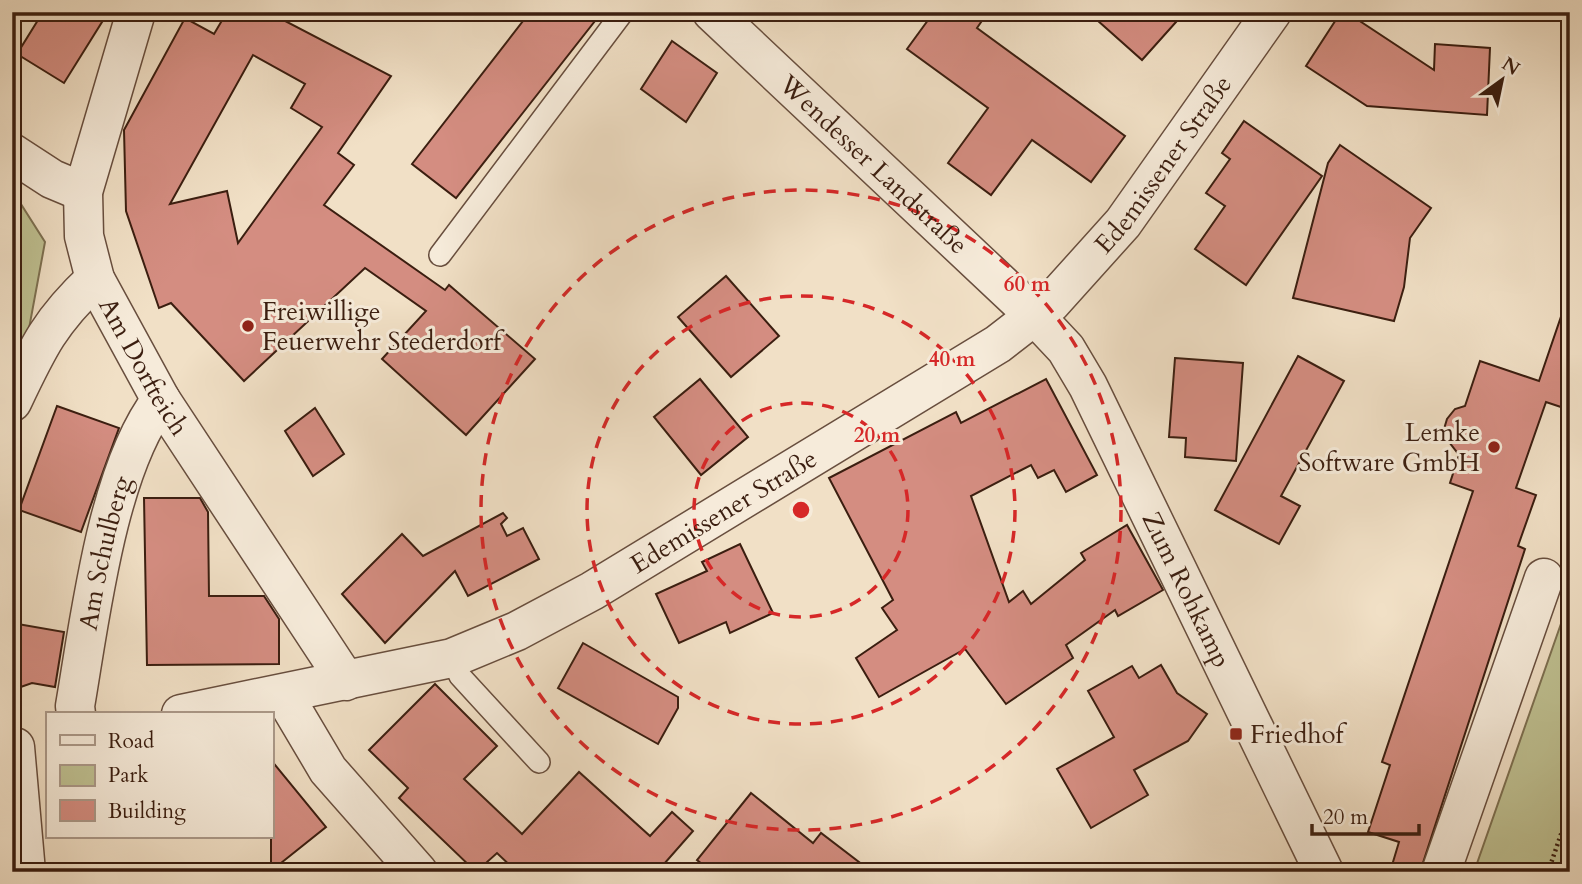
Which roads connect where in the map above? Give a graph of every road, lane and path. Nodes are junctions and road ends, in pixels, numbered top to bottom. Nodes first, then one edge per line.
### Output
1 (136, 12) edge
2 (623, 12) edge
3 (712, 12) edge
4 (1272, 12) edge
5 (12, 153) edge
6 (83, 192) junction
7 (440, 255) dead end
8 (96, 279) junction
9 (1035, 316) junction
10 (160, 400) junction
11 (12, 402) edge
12 (1544, 578) dead end
13 (452, 658) junction
14 (346, 681) junction
15 (283, 694) junction
16 (76, 712) edge
17 (191, 712) edge
18 (25, 745) edge
19 (539, 762) dead end
20 (1570, 808) edge
21 (1568, 817) edge
22 (26, 872) edge
23 (418, 872) edge
24 (1324, 872) edge
25 (1441, 872) edge
26 (1548, 872) edge

1 - 6 street, Am Dorfteich
2 - 7 lane
3 - 9 street, Wendesser Landstraße
4 - 9 street, Edemissener Straße
5 - 6 street
6 - 8 street, Am Dorfteich
8 - 10 street, Am Dorfteich
8 - 11 street
9 - 13 street, Edemissener Straße
9 - 24 street, Zum Rohkamp
10 - 14 street, Am Dorfteich
10 - 16 street, Am Schulberg
12 - 25 street
13 - 14 street, Edemissener Straße
13 - 19 lane
14 - 15 street, Edemissener Straße
15 - 17 street, Edemissener Straße
15 - 23 street
18 - 22 street
20 - 21 path
21 - 26 path

